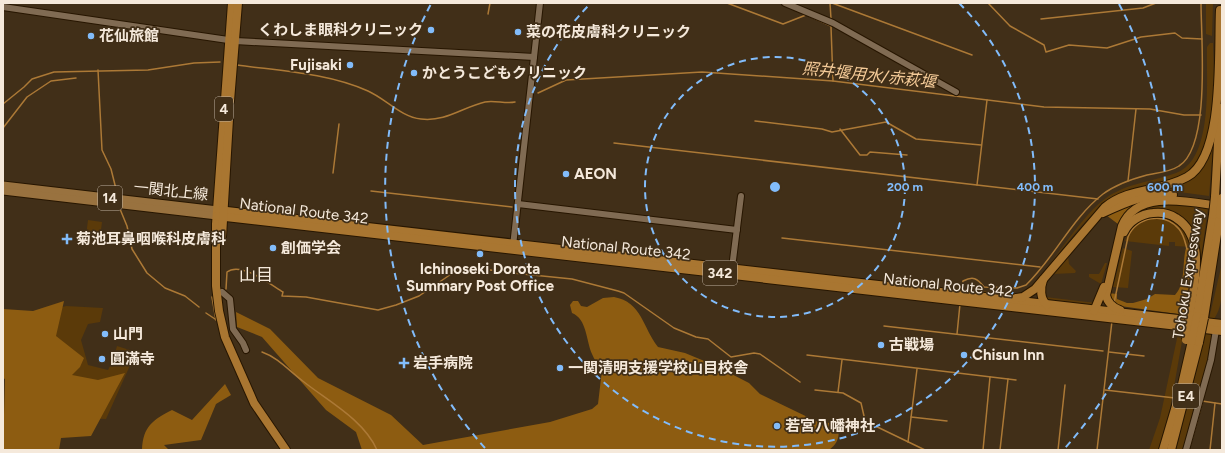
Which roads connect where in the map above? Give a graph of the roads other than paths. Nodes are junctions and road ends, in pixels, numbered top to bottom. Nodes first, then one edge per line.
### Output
1 (232, 3) edge
2 (238, 3) edge
3 (540, 3) edge
4 (785, 3) edge
5 (1219, 6) edge
6 (3, 7) edge
7 (232, 40) junction
8 (534, 57) junction
9 (956, 92) dead end
10 (3, 185) edge
11 (3, 191) edge
12 (741, 196) dead end
13 (1220, 197) edge
14 (1222, 202) edge
15 (518, 204) junction
16 (1222, 206) edge
17 (220, 213) junction
18 (1216, 215) junction
19 (1096, 216) junction
20 (736, 230) junction
21 (1222, 230) edge
22 (1118, 243) junction
23 (512, 246) junction
24 (732, 268) junction
25 (1212, 274) junction
26 (1044, 278) junction
27 (1109, 278) junction
28 (222, 292) junction
29 (982, 296) junction
30 (1044, 303) junction
31 (1096, 309) junction
32 (1134, 313) junction
33 (1079, 314) junction
34 (1090, 315) junction
35 (1197, 316) junction
36 (1220, 328) edge
37 (1192, 341) junction
38 (246, 350) dead end
39 (233, 355) junction
40 (286, 450) edge
41 (1163, 450) edge
42 (1171, 450) edge
43 (1186, 450) edge

1 - 7 highway, 4
2 - 7 highway, 4
3 - 8 street
4 - 9 street
5 - 13 highway, Tohoku Expressway / E4
5 - 19 highway
6 - 7 street
7 - 8 street
7 - 17 highway, 4
8 - 15 street
10 - 17 main road, 一関北上線 / 14
11 - 17 main road, 一関北上線 / 14
12 - 20 street
13 - 18 highway, Tohoku Expressway / E4, bridge
14 - 19 highway
15 - 20 street
15 - 23 street
16 - 22 highway
17 - 23 highway, National Route 342 / 342
17 - 28 highway, 4
17 - 39 highway, 4
18 - 25 highway, Tohoku Expressway / E4
18 - 35 highway, Tohoku Expressway / E4
19 - 26 highway
20 - 24 street
21 - 25 highway, E4
22 - 27 highway
22 - 35 highway
23 - 24 highway, National Route 342 / 342
23 - 33 highway, National Route 342 / 342
24 - 29 highway, National Route 342 / 342
25 - 35 highway, Tohoku Expressway / E4
26 - 29 highway
26 - 30 highway
27 - 31 highway
27 - 32 highway
28 - 38 street
28 - 39 highway, 4
29 - 30 highway, National Route 342 / 342
30 - 31 highway, National Route 342 / 342
30 - 33 highway
31 - 32 highway, National Route 342 / 342
31 - 34 highway
32 - 36 highway, National Route 342 / 342
33 - 34 highway, National Route 342 / 342
34 - 36 highway, National Route 342 / 342
35 - 37 highway, Tohoku Expressway / E4, bridge
35 - 37 highway, bridge
36 - 43 street
37 - 41 highway, Tohoku Expressway / E4
37 - 42 highway, Tohoku Expressway / E4
39 - 40 highway, 4

